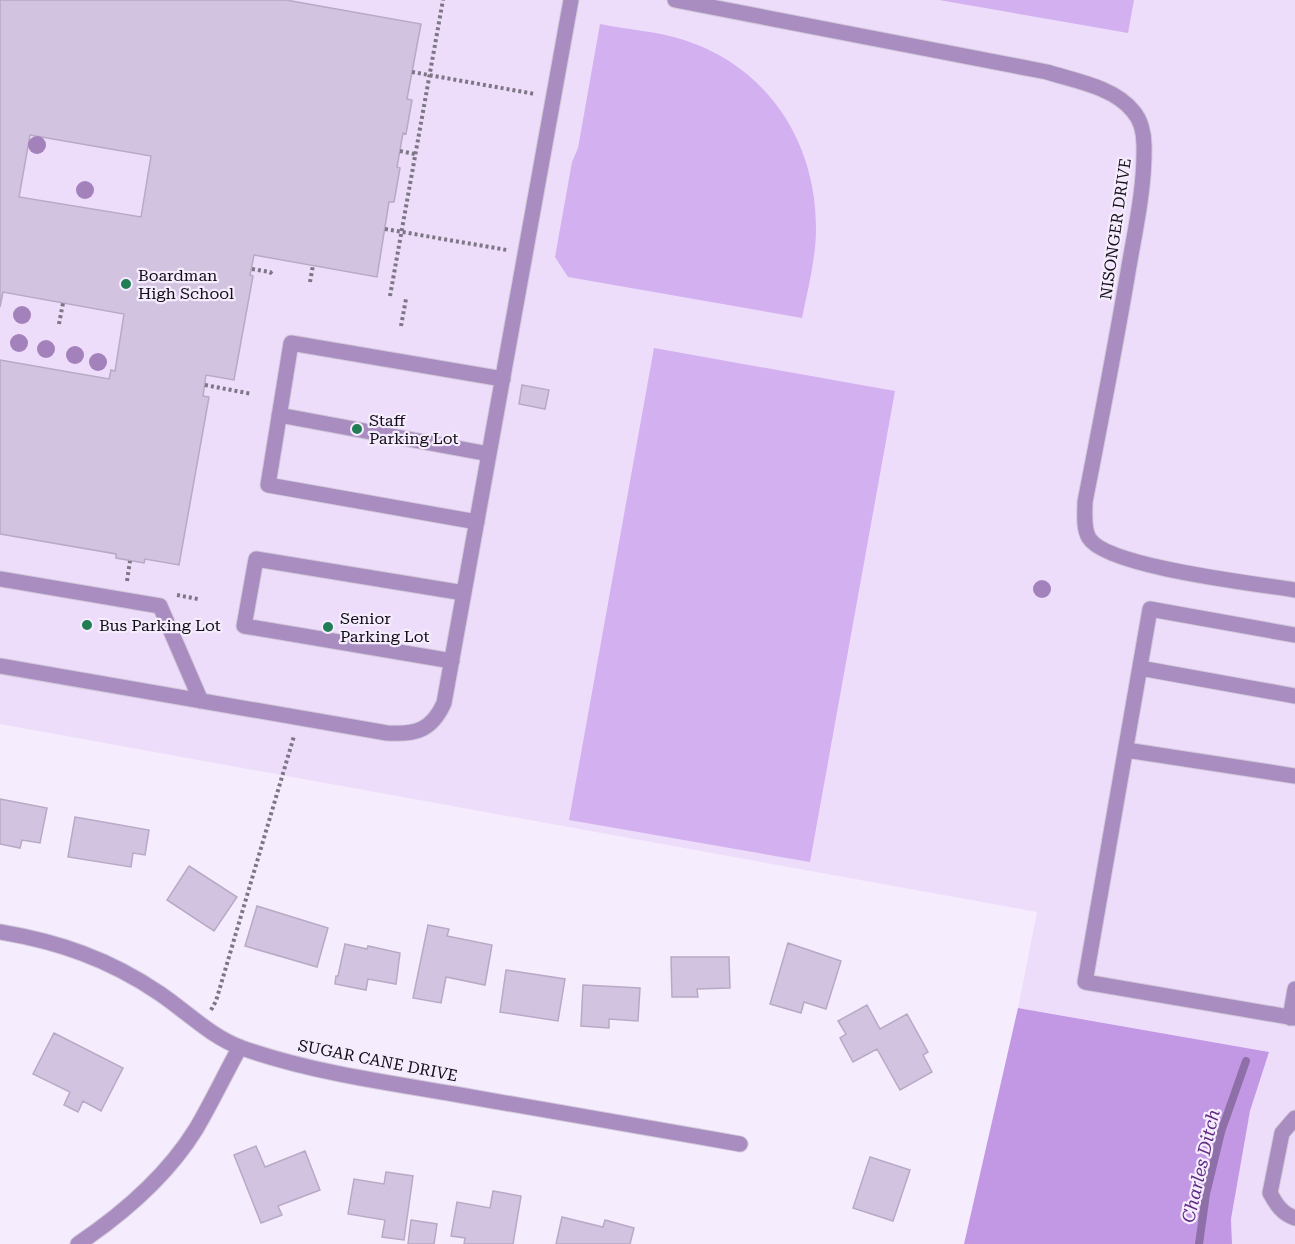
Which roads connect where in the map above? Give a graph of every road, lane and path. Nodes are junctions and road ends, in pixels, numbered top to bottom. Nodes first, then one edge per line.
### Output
1 (443, 0) edge
2 (571, 0) edge
3 (675, 0) edge
4 (412, 72) dead end
5 (429, 76) junction
6 (553, 97) junction
7 (400, 151) dead end
8 (415, 154) junction
9 (385, 229) dead end
10 (402, 231) junction
11 (525, 253) junction
12 (312, 265) dead end
13 (252, 269) dead end
14 (273, 275) dead end
15 (310, 282) dead end
16 (390, 296) dead end
17 (406, 299) dead end
18 (63, 303) dead end
19 (59, 324) dead end
20 (401, 326) dead end
21 (503, 379) junction
22 (205, 385) dead end
23 (252, 394) dead end
24 (279, 415) junction
25 (489, 454) junction
26 (477, 522) junction
27 (130, 561) dead end
28 (0, 579) edge
29 (126, 586) dead end
30 (1295, 590) edge
31 (464, 593) junction
32 (177, 595) dead end
33 (198, 599) dead end
34 (1295, 635) edge
35 (452, 661) junction
36 (0, 666) edge
37 (1140, 668) junction
38 (1295, 696) edge
39 (201, 701) junction
40 (299, 718) junction
41 (1126, 750) junction
42 (1295, 776) edge
43 (0, 932) edge
44 (1295, 989) edge
45 (210, 1011) dead end
46 (1293, 1018) edge
47 (240, 1047) junction
48 (1295, 1118) edge
49 (740, 1144) dead end
50 (1295, 1218) edge
51 (78, 1244) edge

1 - 5 path
2 - 6 street
3 - 30 street, NISONGER DRIVE
4 - 5 path
5 - 6 path
5 - 8 path
6 - 11 street
7 - 8 path
8 - 10 path
9 - 10 path
10 - 11 path
10 - 16 path
11 - 21 street
12 - 15 path
13 - 14 path
17 - 20 path
18 - 19 path
21 - 24 street
21 - 25 street
22 - 23 path
24 - 25 street
24 - 26 street
25 - 26 street
26 - 31 street
27 - 29 path
28 - 39 street
31 - 35 street
31 - 35 street
32 - 33 path
34 - 37 street
35 - 40 street
36 - 39 street
37 - 38 street
37 - 41 street
39 - 40 street
40 - 45 path
41 - 42 street
41 - 46 street
43 - 47 street, SUGAR CANE DRIVE
44 - 46 street
47 - 49 street, SUGAR CANE DRIVE
47 - 51 street
48 - 50 street

